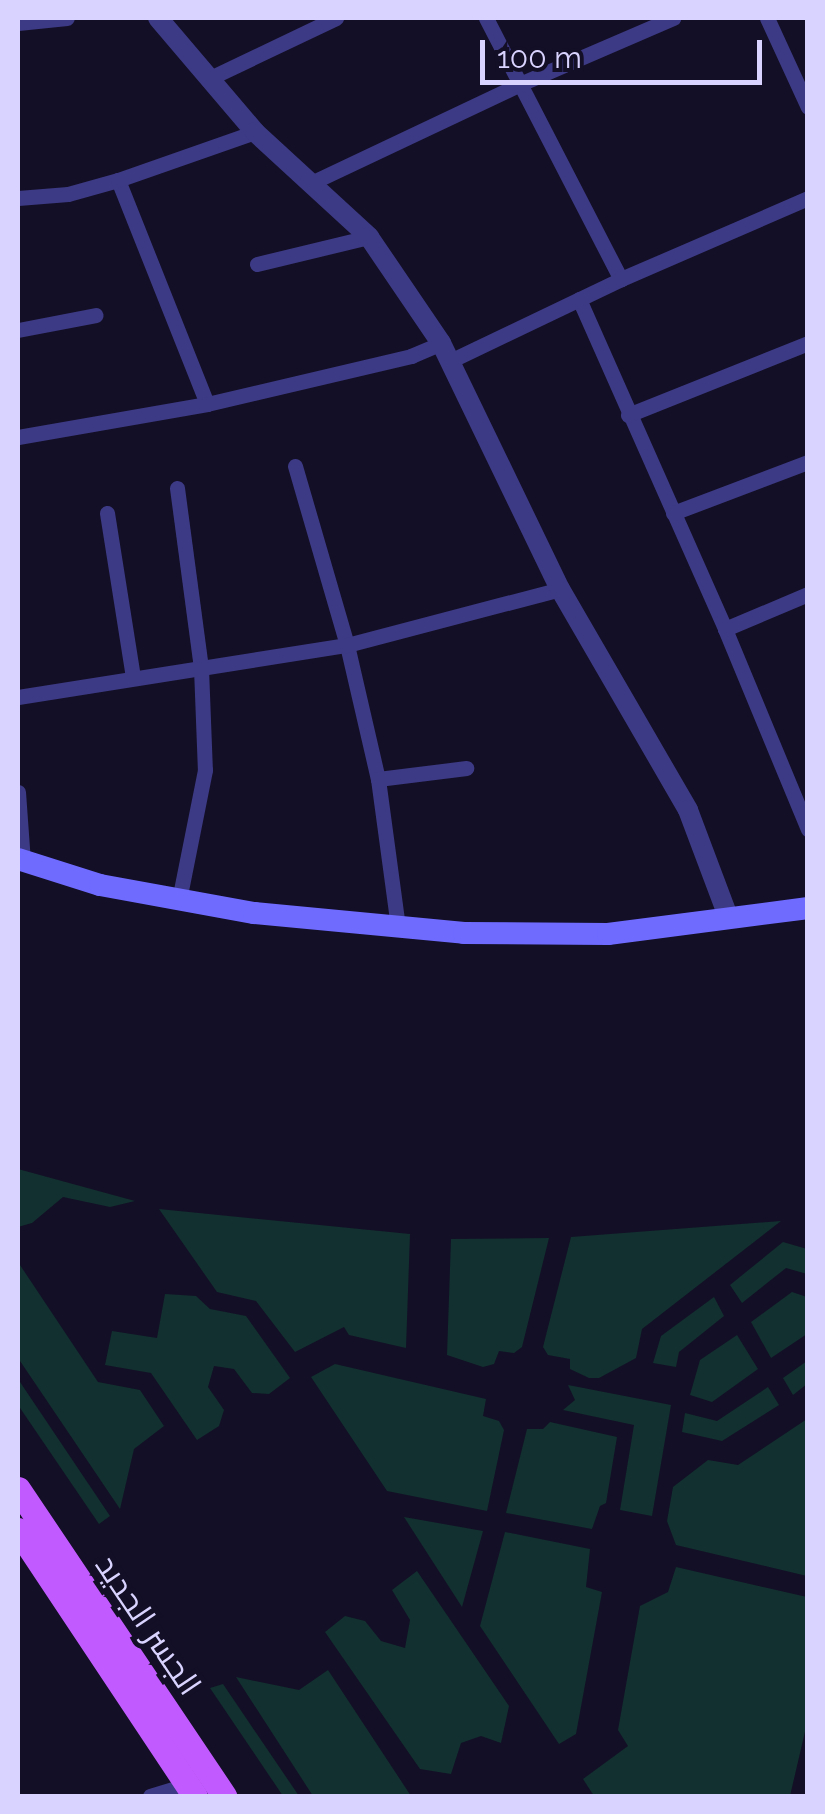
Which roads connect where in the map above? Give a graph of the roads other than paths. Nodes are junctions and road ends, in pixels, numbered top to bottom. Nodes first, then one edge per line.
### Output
1 (67, 18) edge
2 (158, 18) edge
3 (336, 18) edge
4 (486, 18) edge
5 (673, 18) edge
6 (766, 18) edge
7 (18, 23) edge
8 (208, 78) junction
9 (520, 84) junction
10 (808, 108) edge
11 (255, 132) junction
12 (118, 180) junction
13 (311, 183) junction
14 (18, 198) edge
15 (808, 198) edge
16 (369, 237) junction
17 (257, 264) dead end
18 (621, 279) junction
19 (578, 299) junction
20 (96, 315) dead end
21 (18, 330) edge
22 (808, 343) edge
23 (446, 352) junction
24 (207, 404) junction
25 (628, 415) junction
26 (18, 437) edge
27 (808, 462) edge
28 (296, 466) dead end
29 (177, 488) dead end
30 (107, 513) dead end
31 (674, 513) junction
32 (560, 589) junction
33 (808, 594) edge
34 (725, 628) junction
35 (347, 646) junction
36 (200, 668) junction
37 (133, 677) junction
38 (18, 697) edge
39 (466, 768) dead end
40 (378, 780) junction
41 (18, 792) edge
42 (803, 801) edge
43 (808, 829) edge
44 (20, 860) edge
45 (180, 900) junction
46 (808, 908) edge
47 (729, 919) junction
48 (398, 927) junction
49 (18, 1490) edge
50 (18, 1530) edge
51 (191, 1791) edge
52 (150, 1796) edge
53 (224, 1796) edge

1 - 7 street
2 - 8 street
3 - 8 street
4 - 9 street
5 - 9 street
6 - 10 street
8 - 11 street
9 - 13 street
9 - 18 street
11 - 12 street
11 - 13 street
12 - 14 street
12 - 24 street
13 - 16 street
15 - 18 street
16 - 17 street
16 - 23 street
18 - 19 street
19 - 23 street
19 - 25 street
20 - 21 street
22 - 25 street
23 - 24 street
23 - 32 street
24 - 26 street
25 - 31 street
27 - 31 street
28 - 35 street
29 - 36 street
30 - 37 street
31 - 34 street
32 - 35 street
32 - 47 street
33 - 34 street
34 - 42 street
35 - 36 street
35 - 40 street
36 - 37 street
36 - 45 street
37 - 38 street
39 - 40 street
40 - 48 street
41 - 44 street
42 - 43 street
44 - 45 main road
45 - 48 main road
46 - 47 main road
47 - 48 main road
49 - 53 main road, الجسر الجديد
50 - 51 main road, الجسر الجديد
51 - 52 street

